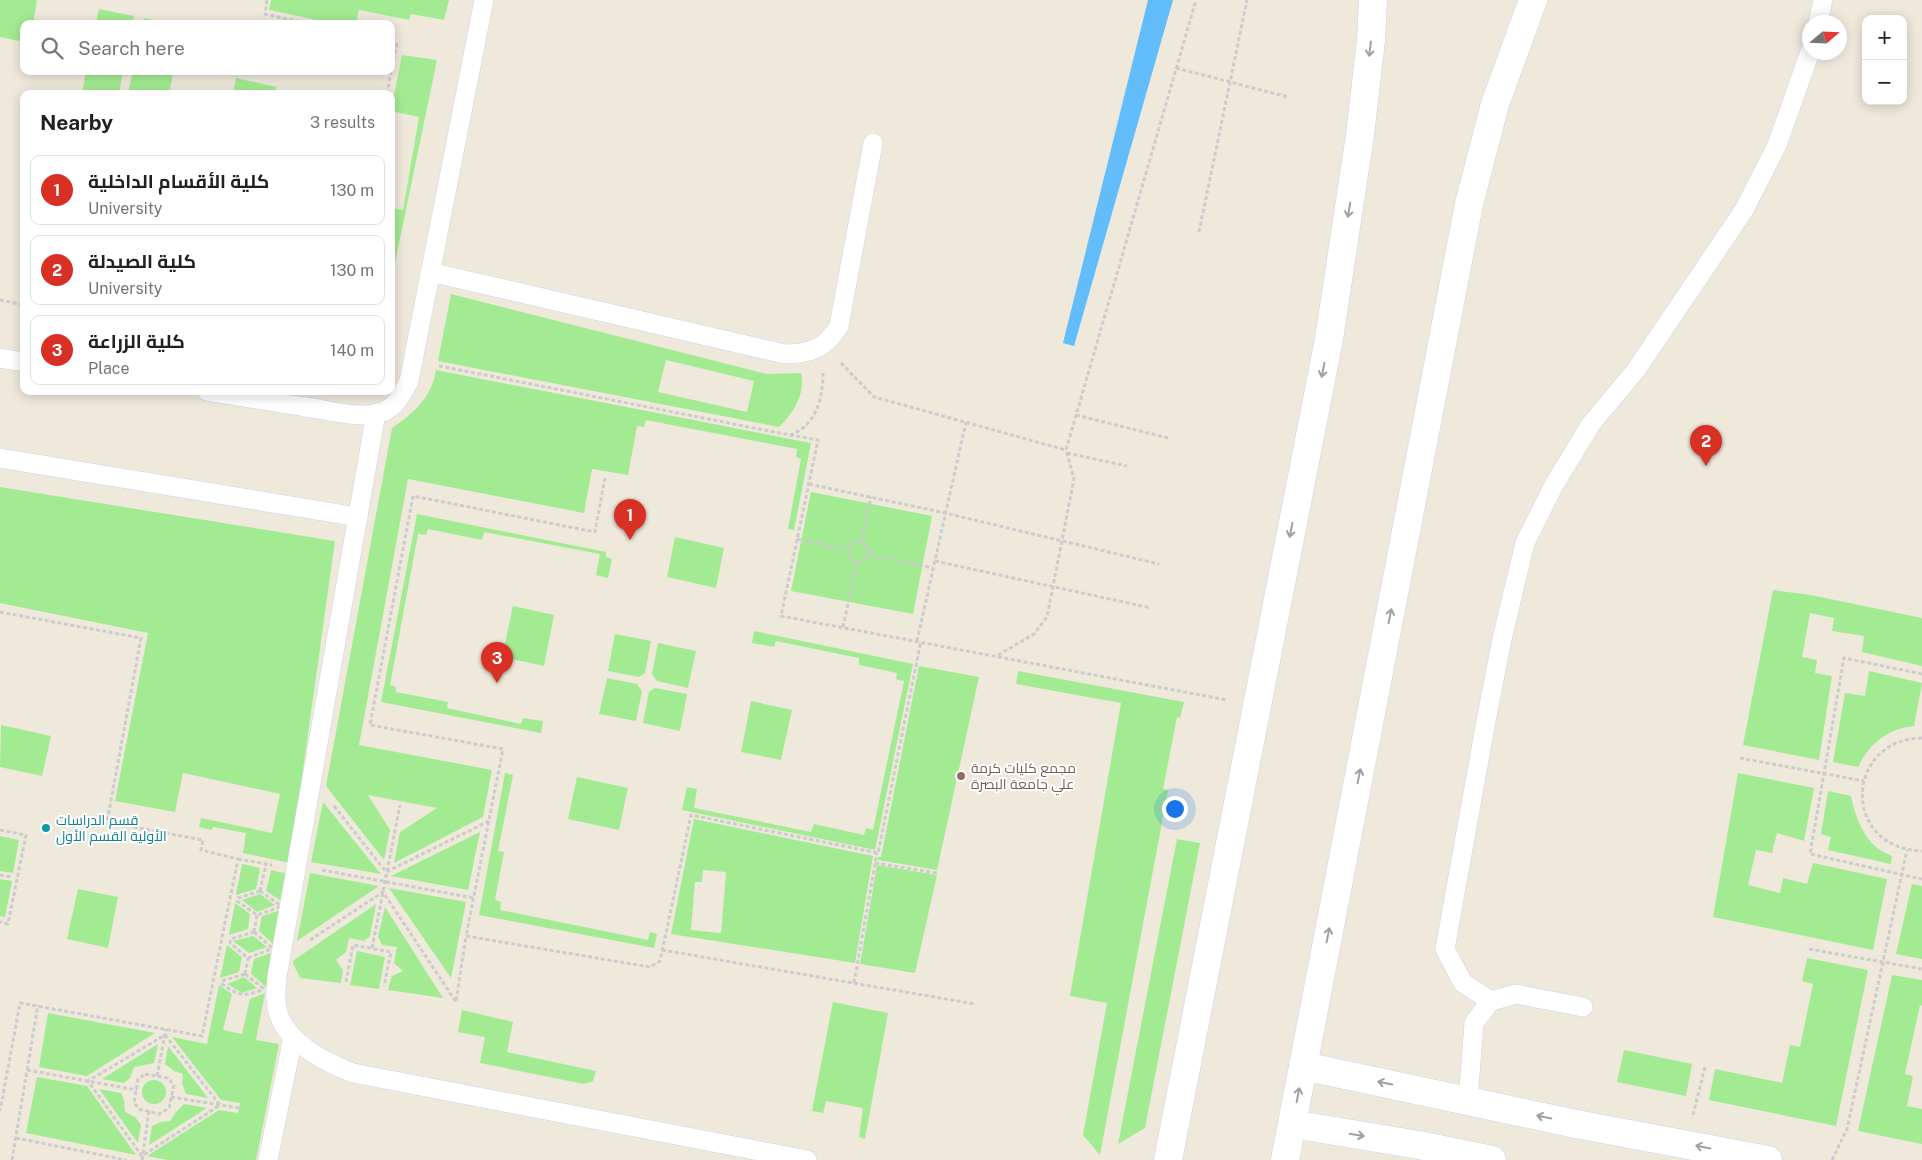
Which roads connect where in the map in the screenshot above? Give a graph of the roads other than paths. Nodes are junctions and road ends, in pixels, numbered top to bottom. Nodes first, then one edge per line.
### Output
1 (484, 0) edge
2 (1373, 0) edge
3 (1533, 0) edge
4 (1823, 0) edge
5 (1820, 15) edge
6 (1807, 60) edge
7 (873, 144) dead end
8 (430, 272) junction
9 (0, 358) edge
10 (20, 361) edge
11 (232, 395) edge
12 (376, 413) junction
13 (0, 458) edge
14 (358, 517) junction
15 (1491, 1001) junction
16 (1583, 1007) dead end
17 (293, 1037) junction
18 (1303, 1066) junction
19 (1468, 1100) junction
20 (1292, 1124) junction
21 (268, 1160) edge
22 (807, 1160) edge
23 (1168, 1160) edge
24 (1285, 1160) edge
25 (1492, 1160) edge
26 (1768, 1160) edge

1 - 8 lane
2 -> 23 street
18 -> 3 street
4 - 5 lane
6 - 15 lane
7 - 8 lane
8 - 12 lane
9 - 10 lane
11 - 12 lane
12 - 14 lane
13 - 14 lane
14 - 17 lane
15 - 16 lane
15 - 19 lane
17 - 21 lane
17 - 22 lane
19 -> 18 street
20 -> 18 street
26 -> 19 street
20 - 24 street
20 -> 25 street

